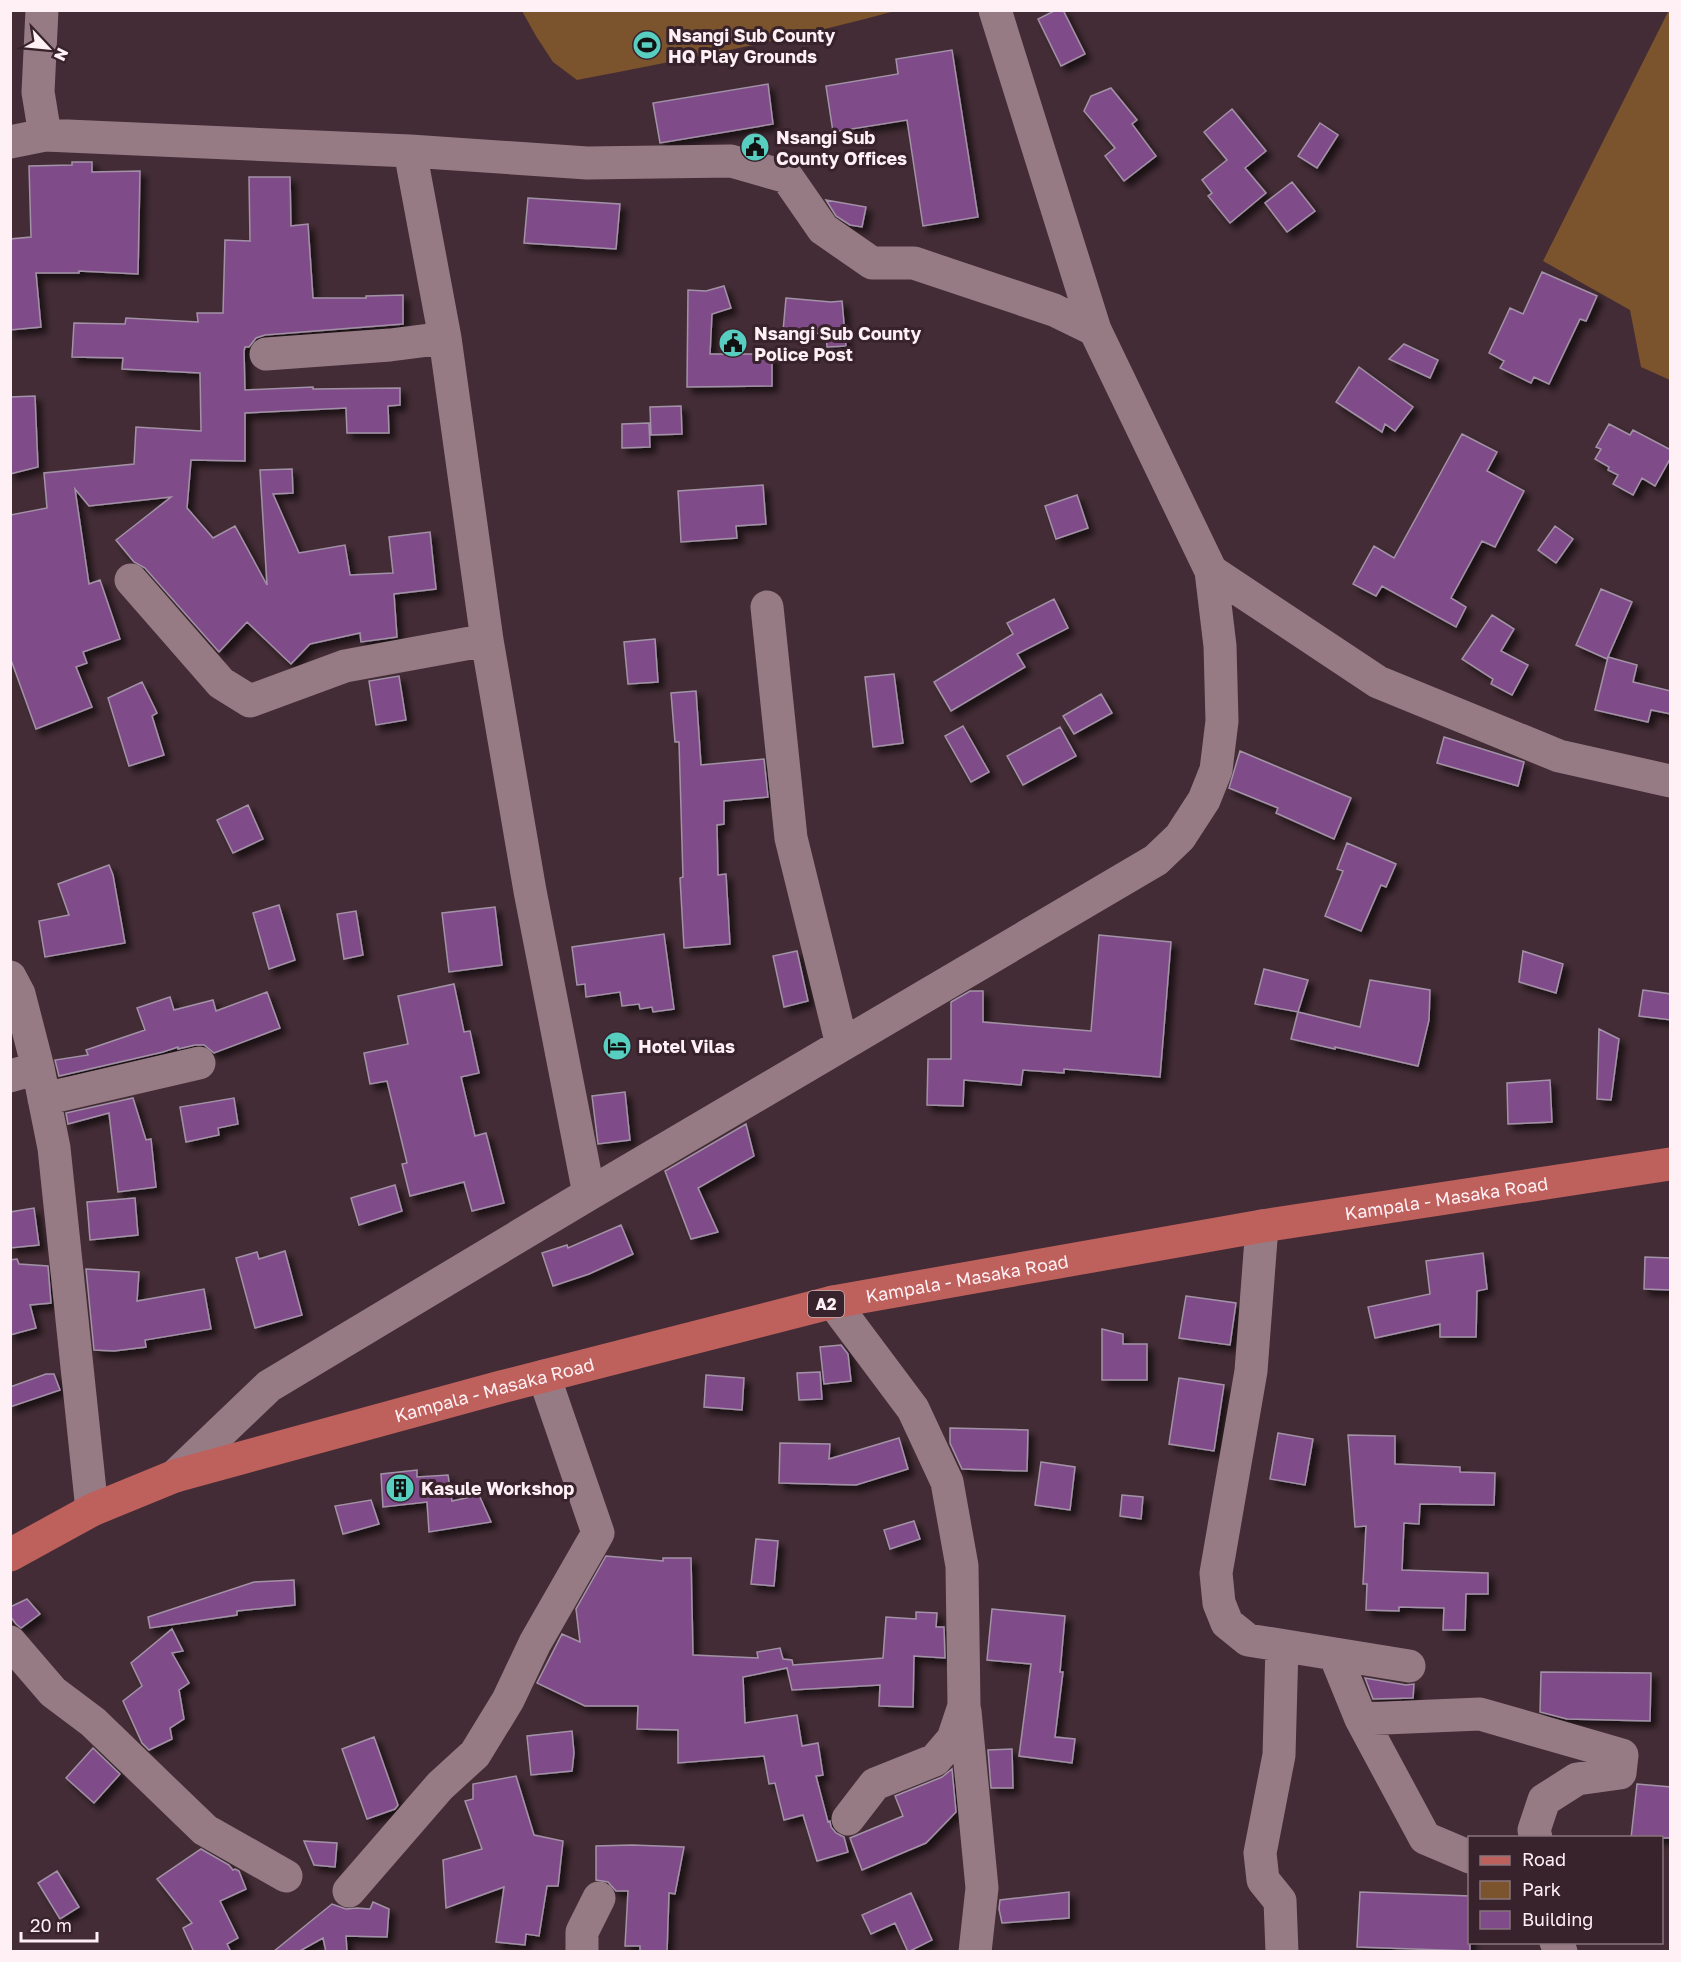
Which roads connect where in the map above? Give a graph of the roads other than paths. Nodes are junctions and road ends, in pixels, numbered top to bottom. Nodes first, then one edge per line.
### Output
1 (42, 10) edge
2 (995, 10) edge
3 (45, 135) junction
4 (10, 142) edge
5 (410, 152) junction
6 (1095, 330) junction
7 (445, 338) junction
8 (266, 354) dead end
9 (1211, 571) junction
10 (131, 580) dead end
11 (767, 607) dead end
12 (487, 640) junction
13 (1671, 781) edge
14 (10, 977) edge
15 (842, 1045) junction
16 (199, 1063) dead end
17 (24, 1072) edge
18 (44, 1099) junction
19 (1671, 1164) edge
20 (589, 1194) junction
21 (1262, 1226) junction
22 (832, 1302) junction
23 (544, 1376) junction
24 (175, 1476) junction
25 (92, 1510) junction
26 (10, 1555) edge
27 (10, 1642) edge
28 (1282, 1646) junction
29 (1335, 1655) junction
30 (1409, 1666) dead end
31 (964, 1706) junction
32 (1361, 1719) junction
33 (848, 1819) dead end
34 (1536, 1836) edge
35 (1468, 1856) edge
36 (286, 1876) dead end
37 (349, 1891) dead end
38 (599, 1898) dead end
39 (582, 1952) edge
40 (975, 1952) edge
41 (1282, 1952) edge

1 - 3 street
2 - 6 street
3 - 4 street
3 - 5 street
5 - 6 street
5 - 7 street
6 - 9 street
7 - 8 street
7 - 12 street
9 - 13 street
9 - 15 street
10 - 12 street
11 - 15 street
12 - 20 street
14 - 17 street
15 - 20 street
16 - 18 street
17 - 18 street
18 - 25 street
19 - 21 main road, Kampala - Masaka Road / A2
20 - 24 street
21 - 22 main road, Kampala - Masaka Road / A2
21 - 28 street
22 - 23 main road, Kampala - Masaka Road / A2
22 - 31 street
23 - 24 main road, Kampala - Masaka Road / A2
23 - 37 street
24 - 25 main road, Kampala - Masaka Road / A2
25 - 26 main road, Kampala - Masaka Road / A2
27 - 36 street
28 - 29 street
28 - 41 street
29 - 30 street
29 - 32 street
31 - 33 street
31 - 40 street
32 - 34 street
32 - 35 street
38 - 39 street

